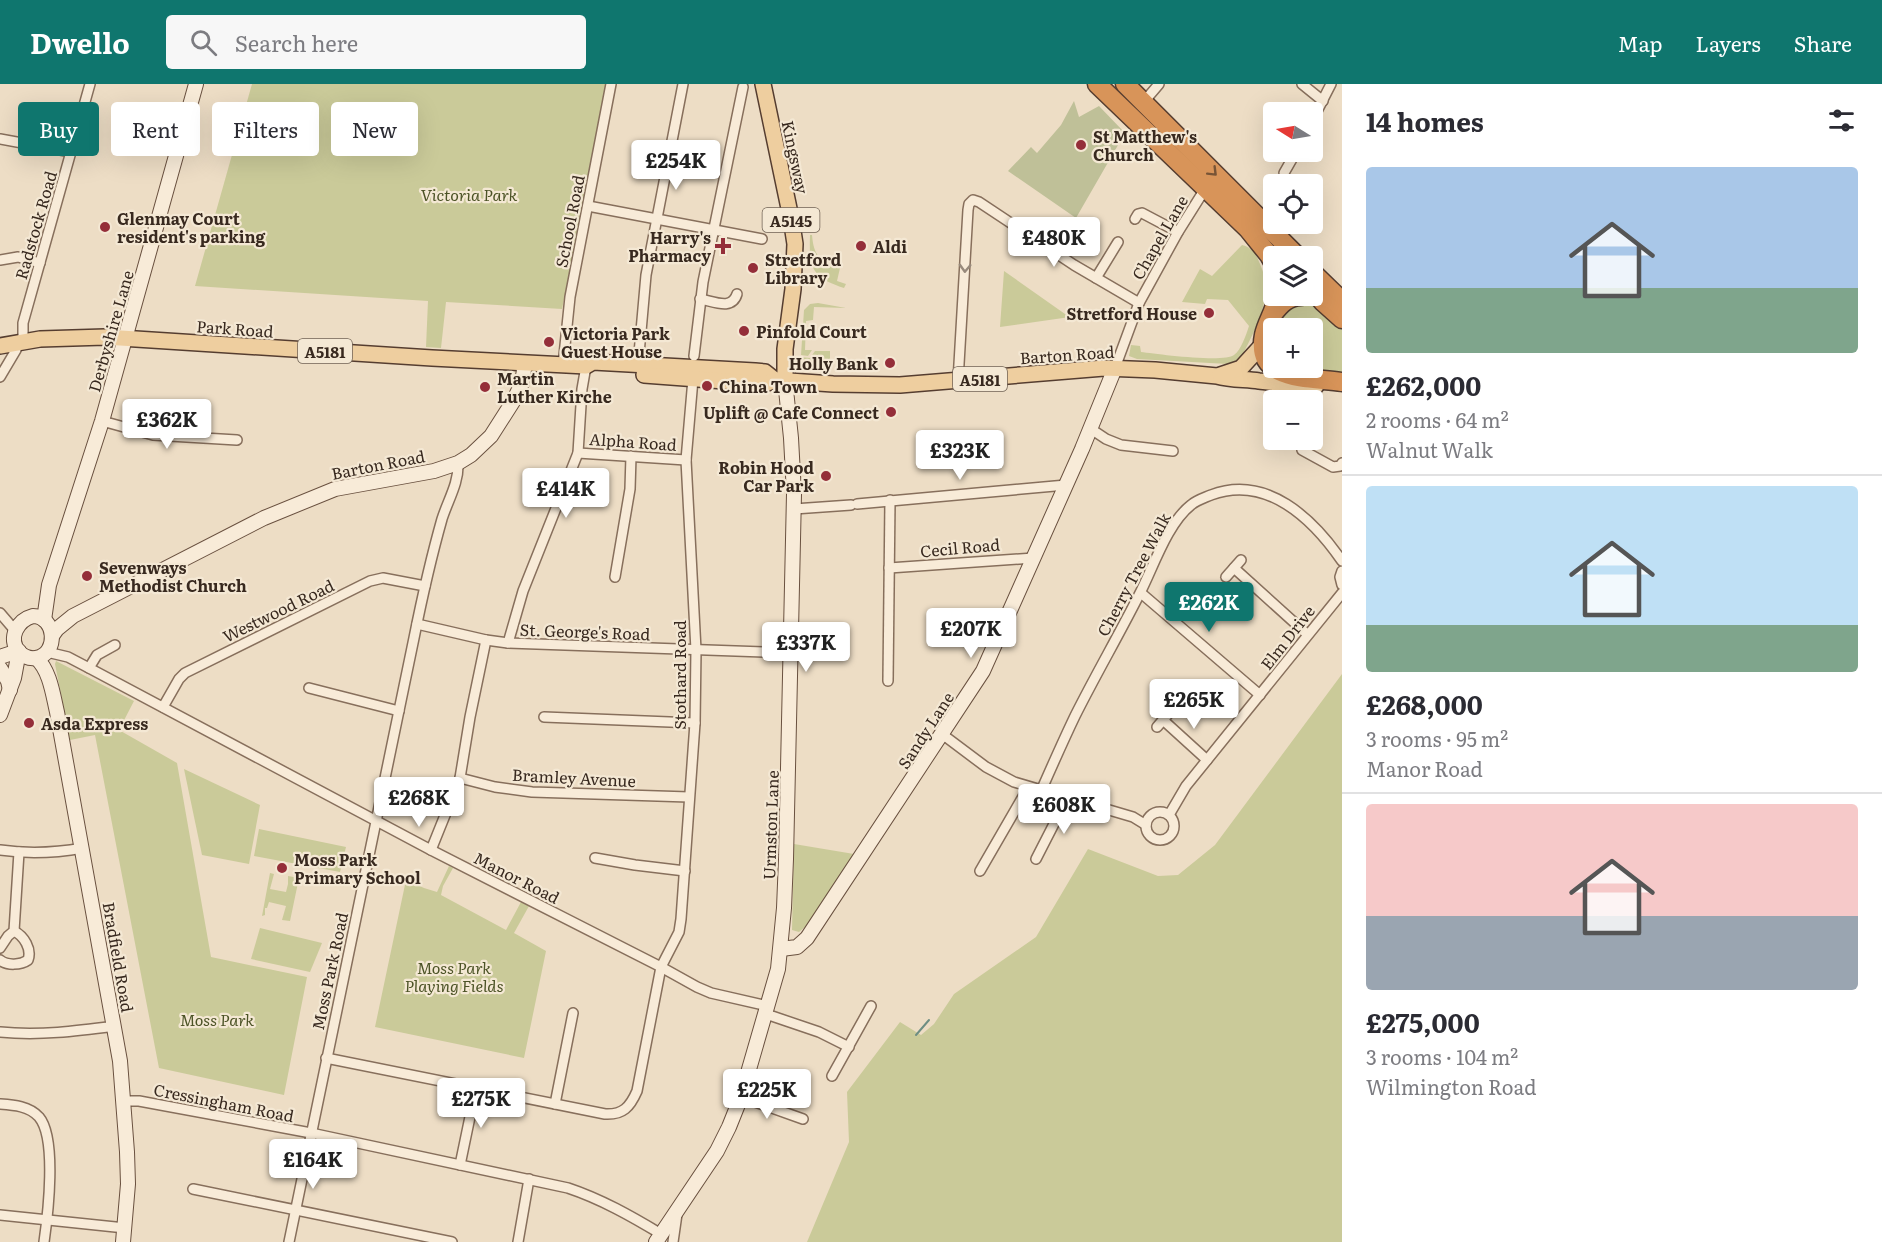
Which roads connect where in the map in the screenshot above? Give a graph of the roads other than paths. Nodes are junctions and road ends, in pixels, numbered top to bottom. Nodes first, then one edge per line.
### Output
1 (90, 84) edge
2 (196, 84) edge
3 (611, 84) edge
4 (683, 84) edge
5 (763, 84) edge
6 (1097, 84) edge
7 (1125, 84) edge
8 (1159, 84) edge
9 (1302, 84) edge
10 (1331, 84) edge
11 (743, 87) dead end
12 (1142, 101) junction
13 (1323, 101) joint
14 (85, 102) edge
15 (1145, 129) junction
16 (0, 139) edge
17 (18, 142) edge
18 (70, 156) edge
19 (1290, 162) edge
20 (1284, 173) dead end
21 (1205, 189) junction
22 (588, 206) junction
23 (657, 219) junction
24 (1135, 219) dead end
25 (714, 230) junction
26 (1178, 232) junction
27 (1277, 236) junction
28 (762, 239) dead end
29 (1118, 242) dead end
30 (1283, 246) edge
31 (1287, 246) edge
32 (1263, 247) edge
33 (0, 260) edge
34 (40, 263) junction
35 (1096, 278) junction
36 (1323, 283) edge
37 (736, 294) dead end
38 (700, 299) junction
39 (1342, 301) edge
40 (1139, 303) junction
41 (1323, 303) edge
42 (1275, 306) edge
43 (1280, 306) edge
44 (1272, 315) junction
45 (1271, 318) edge
46 (1342, 319) edge
47 (125, 339) junction
48 (13, 343) edge
49 (1263, 344) edge
50 (525, 363) junction
51 (564, 365) junction
52 (638, 365) junction
53 (586, 366) junction
54 (693, 367) junction
55 (1115, 368) junction
56 (0, 376) edge
57 (1217, 376) junction
58 (1317, 378) edge
59 (780, 380) junction
60 (958, 381) junction
61 (1341, 382) edge
62 (102, 421) junction
63 (1091, 429) junction
64 (237, 440) dead end
65 (1302, 450) dead end
66 (1173, 452) dead end
67 (578, 453) junction
68 (631, 456) junction
69 (686, 460) junction
70 (458, 463) junction
71 (1342, 463) edge
72 (1066, 485) junction
73 (890, 500) junction
74 (794, 509) junction
75 (1034, 558) junction
76 (1241, 560) dead end
77 (1342, 561) edge
78 (889, 568) junction
79 (1234, 568) junction
80 (1342, 571) edge
81 (615, 576) dead end
82 (1226, 577) dead end
83 (49, 585) junction
84 (1342, 585) edge
85 (425, 586) junction
86 (1141, 593) junction
87 (1342, 593) edge
88 (0, 613) edge
89 (25, 619) junction
90 (417, 624) junction
91 (1307, 634) junction
92 (486, 640) junction
93 (45, 642) junction
94 (508, 642) junction
95 (16, 644) junction
96 (115, 645) dead end
97 (696, 650) junction
98 (0, 651) edge
99 (791, 653) junction
100 (0, 657) edge
101 (0, 668) edge
102 (90, 668) junction
103 (888, 681) dead end
104 (12, 684) junction
105 (309, 688) dead end
106 (1260, 695) junction
107 (163, 707) junction
108 (399, 711) junction
109 (0, 715) edge
110 (544, 717) dead end
111 (1163, 720) dead end
112 (695, 723) junction
113 (942, 734) junction
114 (1207, 760) junction
115 (459, 778) junction
116 (1028, 788) junction
117 (1041, 791) junction
118 (689, 797) junction
119 (1066, 798) junction
120 (1168, 815) junction
121 (377, 819) junction
122 (1146, 825) junction
123 (83, 848) junction
124 (0, 849) edge
125 (431, 850) junction
126 (19, 852) junction
127 (595, 858) dead end
128 (1036, 859) dead end
129 (685, 871) junction
130 (981, 871) dead end
131 (14, 931) junction
132 (0, 948) edge
133 (781, 949) junction
134 (0, 960) edge
135 (661, 967) junction
136 (871, 1006) dead end
137 (767, 1010) junction
138 (573, 1012) dead end
139 (115, 1026) junction
140 (0, 1032) edge
141 (849, 1047) junction
142 (326, 1058) junction
143 (832, 1076) dead end
144 (476, 1088) junction
145 (741, 1096) junction
146 (125, 1101) junction
147 (0, 1104) edge
148 (555, 1104) junction
149 (803, 1119) dead end
150 (311, 1134) junction
151 (460, 1165) junction
152 (529, 1179) junction
153 (193, 1189) dead end
154 (295, 1210) junction
155 (676, 1212) junction
156 (0, 1215) edge
157 (47, 1221) junction
158 (124, 1235) edge
159 (658, 1238) edge
160 (45, 1242) edge
161 (289, 1242) edge
162 (452, 1242) edge
163 (518, 1242) edge
164 (673, 1242) edge

1 - 14 street, Radstock Road
2 - 47 street, Derbyshire Lane
3 - 22 street, School Road
4 - 23 street
5 - 59 main road, Kingsway / A5145
6 - 15 highway
7 - 12 highway
8 - 12 street
9 - 13 street
10 - 13 street
11 - 25 street, Stothard Road
12 - 15 street
12 -> 27 highway
15 - 21 highway
16 - 17 street
18 - 34 street, Radstock Road
19 - 20 street
21 - 26 street, Chapel Lane
21 - 32 highway
22 - 23 street
22 - 51 street, School Road
23 - 25 street
23 - 52 street
24 - 26 street
25 - 28 street
25 - 38 street, Stothard Road
26 - 40 street, Chapel Lane
27 - 30 highway
27 - 31 highway
29 - 35 street
33 - 34 street
34 - 48 street, Radstock Road
35 - 40 street
35 -> 60 street
36 - 39 highway
37 - 38 street
38 - 54 street, Stothard Road
40 - 55 street, Chapel Lane
41 - 46 highway
42 - 44 highway
43 - 44 highway
44 - 45 highway
47 - 48 main road, Park Road / A5181
47 - 50 main road, Park Road / A5181
47 - 62 street, Derbyshire Lane
48 - 56 street
49 - 57 main road, Barton Road / A5181
50 - 51 main road, Barton Road / A5181
50 - 70 street, Barton Road
51 - 53 main road, Barton Road / A5181
52 - 53 main road, Barton Road / A5181
52 - 54 main road, Barton Road / A5181
53 - 54 main road, Barton Road / A5181
53 - 67 street
54 - 59 main road, Barton Road / A5181
54 - 69 street, Stothard Road
55 - 57 main road, Barton Road / A5181
55 - 60 main road, Barton Road / A5181
55 - 63 street, Sandy Lane
57 - 61 main road, Barton Road / A5181
58 - 61 highway
59 - 60 main road, Barton Road / A5181
59 - 74 street, Urmston Lane
62 - 64 street
62 - 83 street, Derbyshire Lane
63 - 66 street
63 - 72 street, Sandy Lane
65 - 71 street
67 - 68 street, Alpha Road
67 - 94 street
68 - 69 street, Alpha Road
68 - 81 street
69 - 97 street, Stothard Road
70 - 85 street, Moss Park Road
70 - 93 street, Barton Road
72 - 73 street
72 - 75 street, Sandy Lane
73 - 74 street
73 - 78 street
74 - 99 street, Urmston Lane
75 - 78 street, Cecil Road
75 - 113 street, Sandy Lane
76 - 79 street
77 - 86 street, Cherry Tree Walk
78 - 103 street
79 - 82 street
79 - 91 street
80 - 84 street
83 - 89 street, Derbyshire Lane
83 - 93 street, Derbyshire Lane
85 - 90 street, Moss Park Road
85 - 107 street, Westwood Road
86 - 106 street
86 - 117 street, Cherry Tree Walk
87 - 91 street, Elm Drive
88 - 89 street
88 - 95 street
89 - 93 street
89 - 95 street, Derbyshire Lane
90 - 92 street, St. George's Road
90 - 108 street, Moss Park Road
91 - 106 street, Elm Drive
92 - 94 street, St. George's Road
92 - 115 street
93 - 95 street
93 - 102 street, Manor Road
93 - 104 street
93 - 123 street, Bradfield Road
94 - 97 street, St. George's Road
95 - 98 street
95 - 100 street
95 - 104 street
96 - 102 street
97 - 99 street, St. George's Road
97 - 112 street, Stothard Road
99 - 133 street, Urmston Lane
101 - 104 street
102 - 107 street, Manor Road
104 - 109 street
105 - 108 street
106 - 114 street, Elm Drive
107 - 121 street, Manor Road
108 - 121 street, Moss Park Road
110 - 112 street
111 - 114 street
112 - 118 street, Stothard Road
113 - 116 street
113 - 133 street, Sandy Lane
114 - 120 street, Elm Drive
115 - 118 street, Bramley Avenue
115 - 125 street
116 - 117 street
116 - 130 street
117 - 119 street
118 - 129 street, Stothard Road
119 - 122 street
119 - 128 street
120 - 122 street
120 - 122 street
121 - 125 street, Manor Road
121 - 142 street, Moss Park Road
123 - 126 street
123 - 139 street, Bradfield Road
124 - 126 street
125 - 135 street, Manor Road
126 - 131 street
127 - 129 street
129 - 135 street, Stothard Road
131 - 132 street
131 - 134 street
133 - 137 street, Urmston Lane
135 - 137 street, Manor Road
135 - 148 street, Stothard Road
136 - 141 street
137 - 141 street, Manor Road
137 - 145 street, Urmston Lane
138 - 148 street
139 - 140 street
139 - 146 street, Bradfield Road
141 - 143 street
142 - 144 street, Stothard Road
142 - 150 street, Moss Park Road
144 - 148 street, Stothard Road
144 - 151 street
145 - 149 street
145 - 155 street, Urmston Lane
146 - 150 street, Cressingham Road
146 - 158 street, Bradfield Road
147 - 157 street
150 - 151 street, Cressingham Road
150 - 154 street, Moss Park Road
151 - 152 street, Cressingham Road
152 - 159 street, Cressingham Road
152 - 163 street
153 - 154 street
154 - 161 street, Moss Park Road
154 - 162 street
155 - 159 street, Urmston Lane
155 - 164 street
156 - 157 street
157 - 158 street
157 - 160 street

